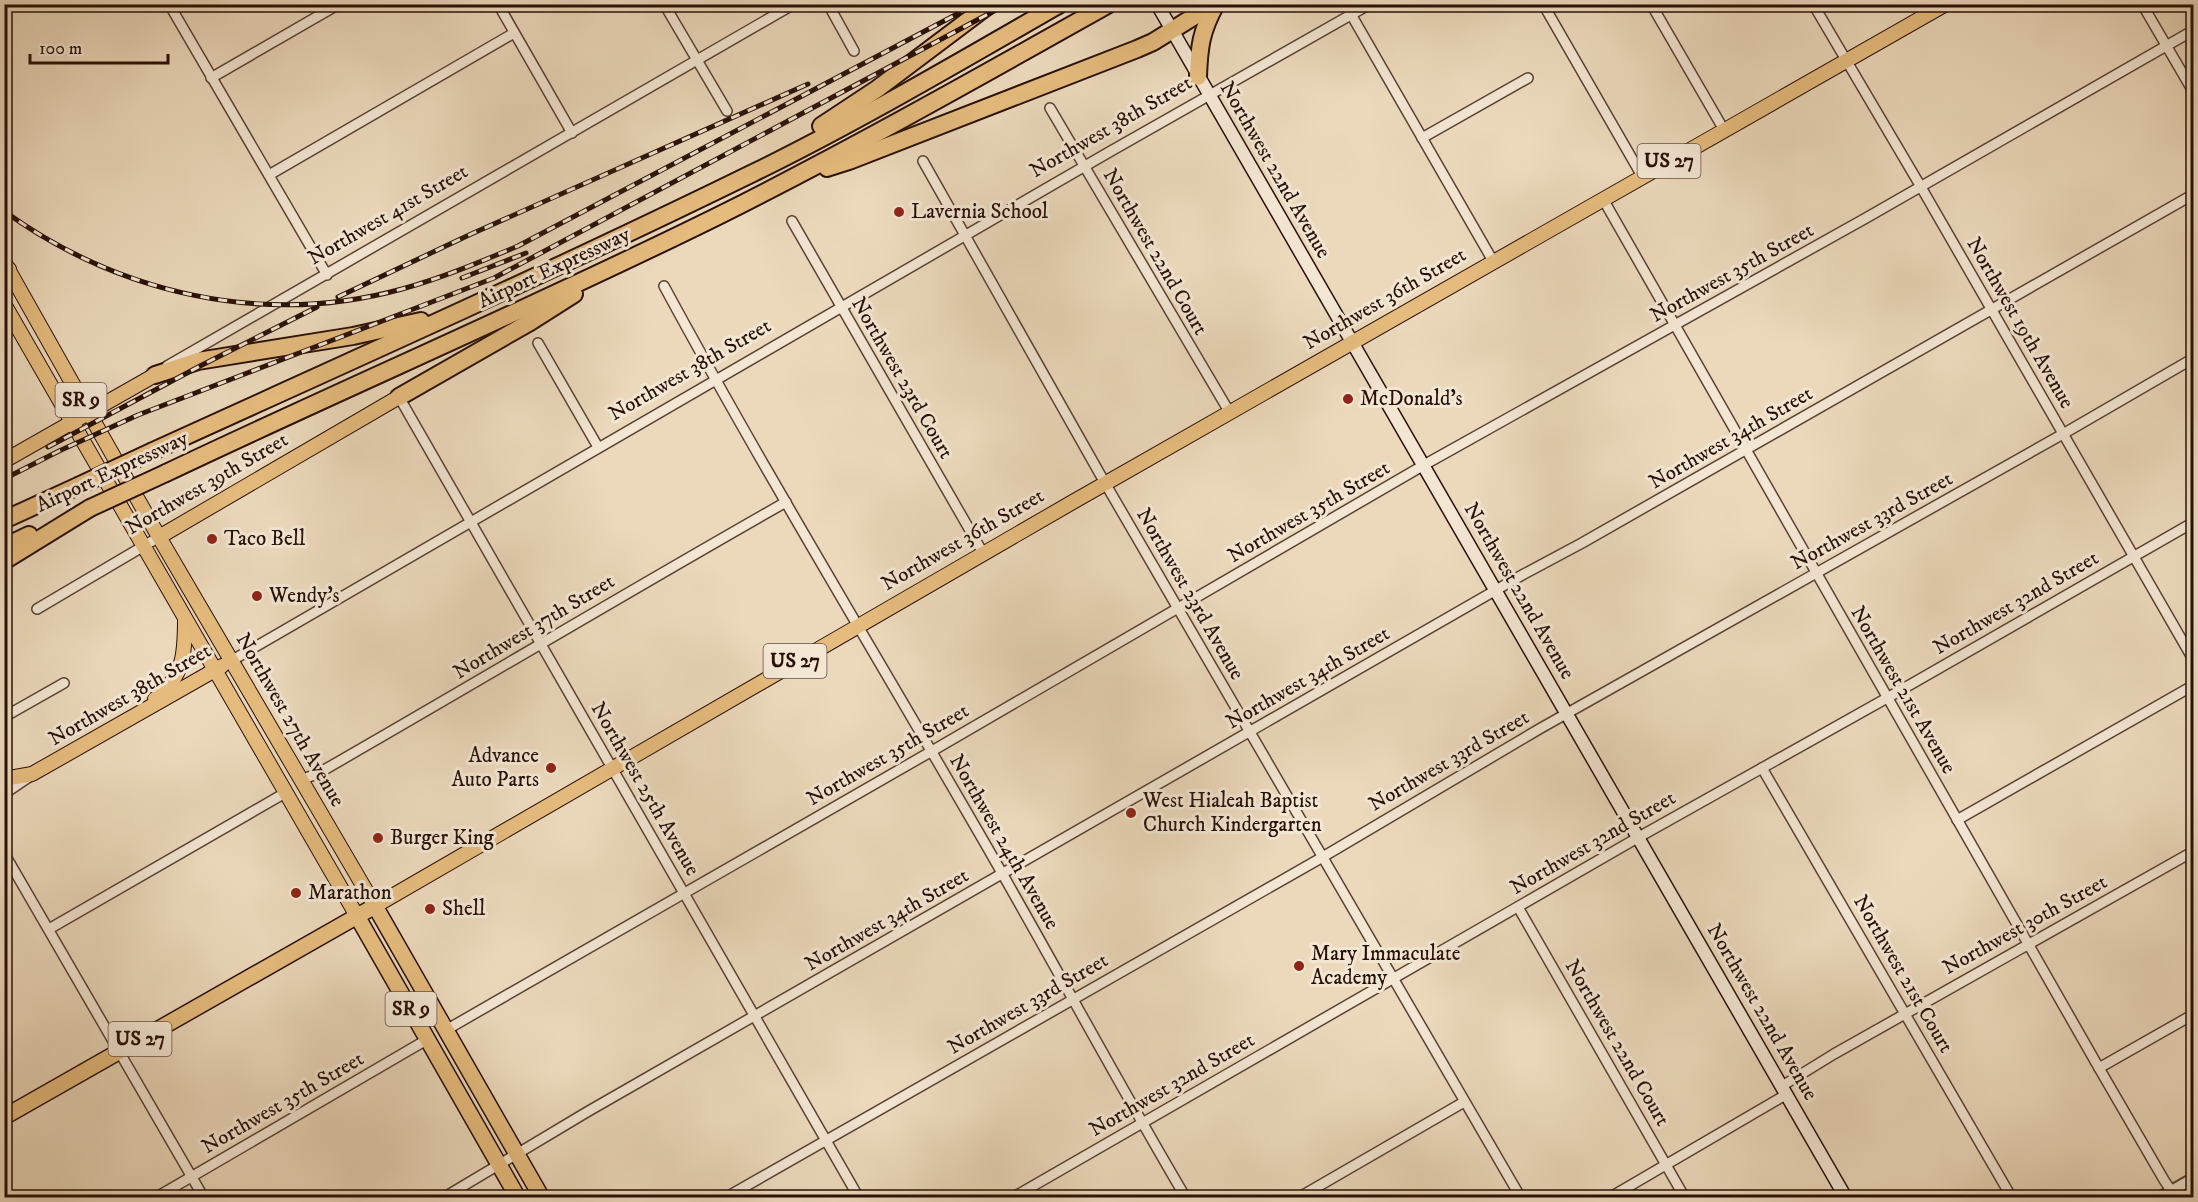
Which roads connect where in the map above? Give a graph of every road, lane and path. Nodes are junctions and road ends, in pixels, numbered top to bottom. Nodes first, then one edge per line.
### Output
1 (169, 4) edge
2 (339, 4) edge
3 (498, 4) edge
4 (664, 4) edge
5 (794, 4) edge
6 (828, 4) edge
7 (990, 4) edge
8 (1060, 4) edge
9 (1108, 4) edge
10 (1157, 4) edge
11 (1215, 4) edge
12 (1370, 4) edge
13 (1544, 4) edge
14 (1651, 4) edge
15 (1813, 4) edge
16 (1946, 4) edge
17 (2142, 4) edge
18 (1352, 16) junction
19 (1171, 29) junction
20 (2193, 30) edge
21 (514, 33) junction
22 (2166, 46) junction
23 (854, 51) dead end
24 (697, 61) junction
25 (1846, 61) junction
26 (1198, 77) junction
27 (211, 78) junction
28 (1528, 78) dead end
29 (2193, 93) edge
30 (1209, 95) junction
31 (1050, 108) dead end
32 (727, 111) dead end
33 (1724, 130) junction
34 (573, 133) junction
35 (1422, 138) junction
36 (923, 161) dead end
37 (1085, 167) junction
38 (753, 173) junction
39 (269, 176) junction
40 (1642, 176) junction
41 (794, 177) junction
42 (1921, 187) junction
43 (2193, 194) edge
44 (1602, 199) junction
45 (792, 221) dead end
46 (965, 236) junction
47 (625, 261) junction
48 (1493, 261) junction
49 (7, 265) edge
50 (327, 275) junction
51 (664, 286) dead end
52 (4, 292) edge
53 (4, 302) edge
54 (841, 308) junction
55 (1991, 309) junction
56 (454, 313) junction
57 (38, 322) junction
58 (1674, 326) junction
59 (1353, 342) junction
60 (538, 343) dead end
61 (2193, 358) edge
62 (155, 375) junction
63 (715, 381) junction
64 (399, 397) junction
65 (88, 413) junction
66 (1230, 413) junction
67 (73, 422) junction
68 (2063, 434) junction
69 (598, 447) junction
70 (1746, 451) junction
71 (4, 461) edge
72 (1424, 465) junction
73 (1105, 483) junction
74 (786, 502) junction
75 (90, 508) junction
76 (4, 520) edge
77 (470, 522) junction
78 (2193, 522) edge
79 (159, 537) junction
80 (144, 545) junction
81 (4, 547) edge
82 (983, 553) junction
83 (2134, 556) junction
84 (4, 561) edge
85 (1816, 574) junction
86 (1496, 590) junction
87 (1178, 608) junction
88 (37, 609) dead end
89 (185, 618) junction
90 (858, 625) junction
91 (542, 644) junction
92 (231, 661) junction
93 (2193, 661) edge
94 (215, 671) junction
95 (64, 683) dead end
96 (2193, 685) edge
97 (1887, 698) junction
98 (1567, 713) junction
99 (132, 716) junction
100 (4, 717) edge
101 (1249, 733) junction
102 (932, 752) junction
103 (267, 761) junction
104 (612, 767) junction
105 (1762, 768) junction
106 (32, 774) junction
107 (4, 779) edge
108 (300, 780) junction
109 (285, 792) junction
110 (4, 794) edge
111 (1957, 820) junction
112 (1638, 837) junction
113 (2193, 851) edge
114 (4, 853) edge
115 (1321, 858) junction
116 (1003, 874) junction
117 (683, 893) junction
118 (375, 906) junction
119 (1518, 907) junction
120 (357, 916) junction
121 (49, 929) junction
122 (2028, 944) junction
123 (1393, 980) junction
124 (1072, 999) junction
125 (1905, 1014) junction
126 (2193, 1014) edge
127 (754, 1017) junction
128 (446, 1030) junction
129 (428, 1039) junction
130 (454, 1045) junction
131 (121, 1050) junction
132 (2098, 1068) junction
133 (1785, 1090) junction
134 (1464, 1102) junction
135 (4, 1117) edge
136 (1142, 1123) junction
137 (826, 1140) junction
138 (517, 1154) junction
139 (500, 1165) junction
140 (1666, 1165) junction
141 (192, 1176) junction
142 (2193, 1178) edge
143 (2174, 1194) edge
144 (155, 1197) edge
145 (204, 1197) edge
146 (443, 1197) edge
147 (518, 1197) edge
148 (542, 1197) edge
149 (725, 1197) edge
150 (859, 1197) edge
151 (1012, 1197) edge
152 (1186, 1197) edge
153 (1298, 1197) edge
154 (1521, 1197) edge
155 (1609, 1197) edge
156 (1685, 1197) edge
157 (1846, 1197) edge
158 (2012, 1197) edge
159 (2159, 1197) edge

1 - 27 street
2 - 27 street
3 - 21 street
4 - 24 street
5 - 24 street, Northwest 41st Street
6 - 23 street
7 - 38 highway
8 - 38 highway, Airport Expressway
9 - 41 highway, Airport Expressway
10 - 19 main road, Northwest 22nd Avenue
11 - 19 highway
11 - 26 highway
12 - 18 street, Northwest 38th Street
13 - 40 street
14 - 33 street
15 - 25 street, Northwest 19th Avenue
16 - 25 main road, Northwest 36th Street / US 27
17 - 22 street
18 - 30 street, Northwest 38th Street
18 - 35 street
19 - 26 main road, Northwest 22nd Avenue
19 - 41 highway
20 - 22 street, Northwest 35th Street
21 - 34 street
21 - 39 street
22 - 29 street
22 - 42 street, Northwest 35th Street
24 - 32 street
24 - 34 street, Northwest 41st Street
25 - 33 main road, Northwest 36th Street / US 27
25 - 42 street, Northwest 19th Avenue
26 - 30 main road, Northwest 22nd Avenue
27 - 39 street
28 - 35 street
30 - 37 street, Northwest 38th Street
30 - 59 main road, Northwest 22nd Avenue
31 - 37 street, Northwest 22nd Court
33 - 40 main road, Northwest 36th Street / US 27
34 - 50 street, Northwest 41st Street
35 - 48 street
36 - 46 street, Northwest 23rd Avenue
37 - 46 street, Northwest 38th Street
37 - 66 street, Northwest 22nd Court
38 - 56 highway, Airport Expressway
39 - 50 street
40 - 44 main road, Northwest 36th Street / US 27
41 - 47 highway, Airport Expressway
42 - 55 street, Northwest 19th Avenue
42 - 58 street, Northwest 35th Street
43 - 55 street, Northwest 34th Street
44 - 48 main road, Northwest 36th Street / US 27
44 - 58 street, Northwest 21st Avenue
45 - 54 street, Northwest 23rd Court
46 - 54 street, Northwest 38th Street
46 - 73 street, Northwest 23rd Avenue
47 - 64 highway
47 - 75 highway, Airport Expressway, bridge
48 - 59 main road, Northwest 36th Street / US 27
49 - 52 main road
49 - 57 main road, Northwest 27th Avenue / SR 9
50 - 62 street, Northwest 41st Street
51 - 63 street, Northwest 24th Avenue
53 - 57 main road
53 - 67 main road, Northwest 27th Avenue / SR 9
54 - 63 street, Northwest 38th Street
54 - 82 street, Northwest 23rd Court
55 - 68 street, Northwest 19th Avenue
55 - 70 street, Northwest 34th Street
56 - 62 highway
56 - 76 highway, Airport Expressway, bridge
57 - 65 main road, Northwest 27th Avenue / SR 9
58 - 70 street, Northwest 21st Avenue
58 - 72 street, Northwest 35th Street
59 - 66 main road, Northwest 36th Street / US 27
59 - 72 main road, Northwest 22nd Avenue
60 - 69 street
61 - 68 street, Northwest 33rd Street
62 - 65 main road, Northwest 41st Street
63 - 69 street, Northwest 38th Street
63 - 74 street, Northwest 24th Avenue
64 - 77 street, Northwest 25th Avenue
64 - 79 main road, Northwest 39th Street
65 - 67 main road, Northwest 41st Street
65 - 79 main road, Northwest 27th Avenue / SR 9
66 - 73 main road, Northwest 36th Street / US 27
67 - 71 main road, Northwest 41st Street
67 - 80 main road, Northwest 27th Avenue / SR 9
68 - 83 street, Northwest 19th Avenue
68 - 85 street, Northwest 33rd Street
69 - 77 street, Northwest 38th Street
70 - 85 street, Northwest 21st Avenue
70 - 86 street, Northwest 34th Street
72 - 86 main road, Northwest 22nd Avenue
72 - 87 street, Northwest 35th Street
73 - 82 main road, Northwest 36th Street / US 27
73 - 87 street, Northwest 23rd Avenue
74 - 90 street, Northwest 24th Avenue
74 - 91 street, Northwest 37th Street
75 - 81 highway, Airport Expressway
75 - 84 highway
77 - 91 street, Northwest 25th Avenue
77 - 92 street, Northwest 38th Street
78 - 83 street, Northwest 32nd Street
79 - 80 street, Northwest 39th Street
79 - 92 main road, Northwest 27th Avenue / SR 9
80 - 88 street, Northwest 39th Street
80 - 89 main road, Northwest 27th Avenue / SR 9
82 - 90 main road, Northwest 36th Street / US 27
83 - 93 street, Northwest 19th Avenue
83 - 97 street, Northwest 32nd Street
85 - 97 street, Northwest 21st Avenue
85 - 98 street, Northwest 33rd Street
86 - 98 main road, Northwest 22nd Avenue
86 - 101 street, Northwest 34th Street
87 - 101 street, Northwest 23rd Avenue
87 - 102 street, Northwest 35th Street
89 - 94 main road, Northwest 27th Avenue / SR 9
89 - 99 main road
90 - 102 street, Northwest 24th Avenue
90 - 104 main road, Northwest 36th Street / US 27
91 - 104 street, Northwest 25th Avenue
91 - 108 street, Northwest 37th Street
92 - 94 main road, Northwest 38th Street
92 - 108 main road, Northwest 27th Avenue / SR 9
94 - 99 main road, Northwest 38th Street
94 - 103 main road, Northwest 27th Avenue / SR 9
95 - 100 street
96 - 111 street
97 - 105 street, Northwest 32nd Street
97 - 111 street, Northwest 21st Avenue
98 - 112 main road, Northwest 22nd Avenue
98 - 115 street, Northwest 33rd Street
99 - 106 main road, Northwest 38th Street
101 - 115 street, Northwest 23rd Avenue
101 - 116 street, Northwest 34th Street
102 - 116 street, Northwest 24th Avenue
102 - 117 street, Northwest 35th Street
103 - 108 main road
103 - 109 main road, Northwest 27th Avenue / SR 9
104 - 117 street, Northwest 25th Avenue
104 - 118 main road, Northwest 36th Street / US 27
105 - 112 street, Northwest 32nd Street
105 - 125 street, Northwest 21st Court
106 - 107 main road, Northwest 38th Street
106 - 110 street, Northwest 38th Street
108 - 118 main road, Northwest 27th Avenue / SR 9
109 - 120 main road, Northwest 27th Avenue / SR 9
109 - 121 street
111 - 122 street, Northwest 21st Avenue
112 - 119 street, Northwest 32nd Street
112 - 133 main road, Northwest 22nd Avenue
113 - 122 street, Northwest 30th Street
114 - 121 street
115 - 123 street, Northwest 23rd Avenue
115 - 124 street, Northwest 33rd Street
116 - 124 street, Northwest 24th Avenue
116 - 127 street, Northwest 34th Street
117 - 127 street, Northwest 25th Avenue
117 - 128 street, Northwest 35th Street
118 - 120 highway, Northwest 36th Street / US 27
118 - 128 highway, Northwest 27th Avenue / SR 9
119 - 123 street, Northwest 32nd Street
119 - 140 street, Northwest 22nd Court
120 - 129 highway, Northwest 27th Avenue / SR 9
120 - 131 highway, Northwest 36th Street / US 27
121 - 131 street
122 - 125 street, Northwest 30th Street
122 - 132 street, Northwest 21st Avenue
123 - 134 street, Northwest 23rd Avenue
123 - 136 street, Northwest 32nd Street
124 - 136 street, Northwest 24th Avenue
124 - 137 street, Northwest 33rd Street
125 - 133 street, Northwest 30th Street
125 - 158 street, Northwest 21st Court
126 - 132 street
127 - 137 street, Northwest 25th Avenue
127 - 138 street, Northwest 34th Street
128 - 130 highway, Northwest 27th Avenue / SR 9
129 - 130 highway
129 - 139 highway, Northwest 27th Avenue / SR 9
129 - 141 street, Northwest 35th Street
130 - 138 highway, Northwest 27th Avenue / SR 9
131 - 135 highway, Northwest 36th Street / US 27
131 - 141 street
132 - 143 street, Northwest 21st Avenue
133 - 140 street, Northwest 30th Street
133 - 157 main road, Northwest 22nd Avenue
134 - 153 street
134 - 154 street, Northwest 23rd Avenue
136 - 151 street, Northwest 32nd Street
136 - 152 street, Northwest 24th Avenue
137 - 149 street, Northwest 33rd Street
137 - 150 street, Northwest 25th Avenue
138 - 139 street, Northwest 34th Street
138 - 148 highway, Northwest 27th Avenue / SR 9
139 - 146 street, Northwest 34th Street
139 - 147 highway, Northwest 27th Avenue / SR 9
140 - 155 street, Northwest 30th Street
140 - 156 street, Northwest 22nd Court
141 - 144 street, Northwest 35th Street
141 - 145 street
142 - 143 street
143 - 159 street

